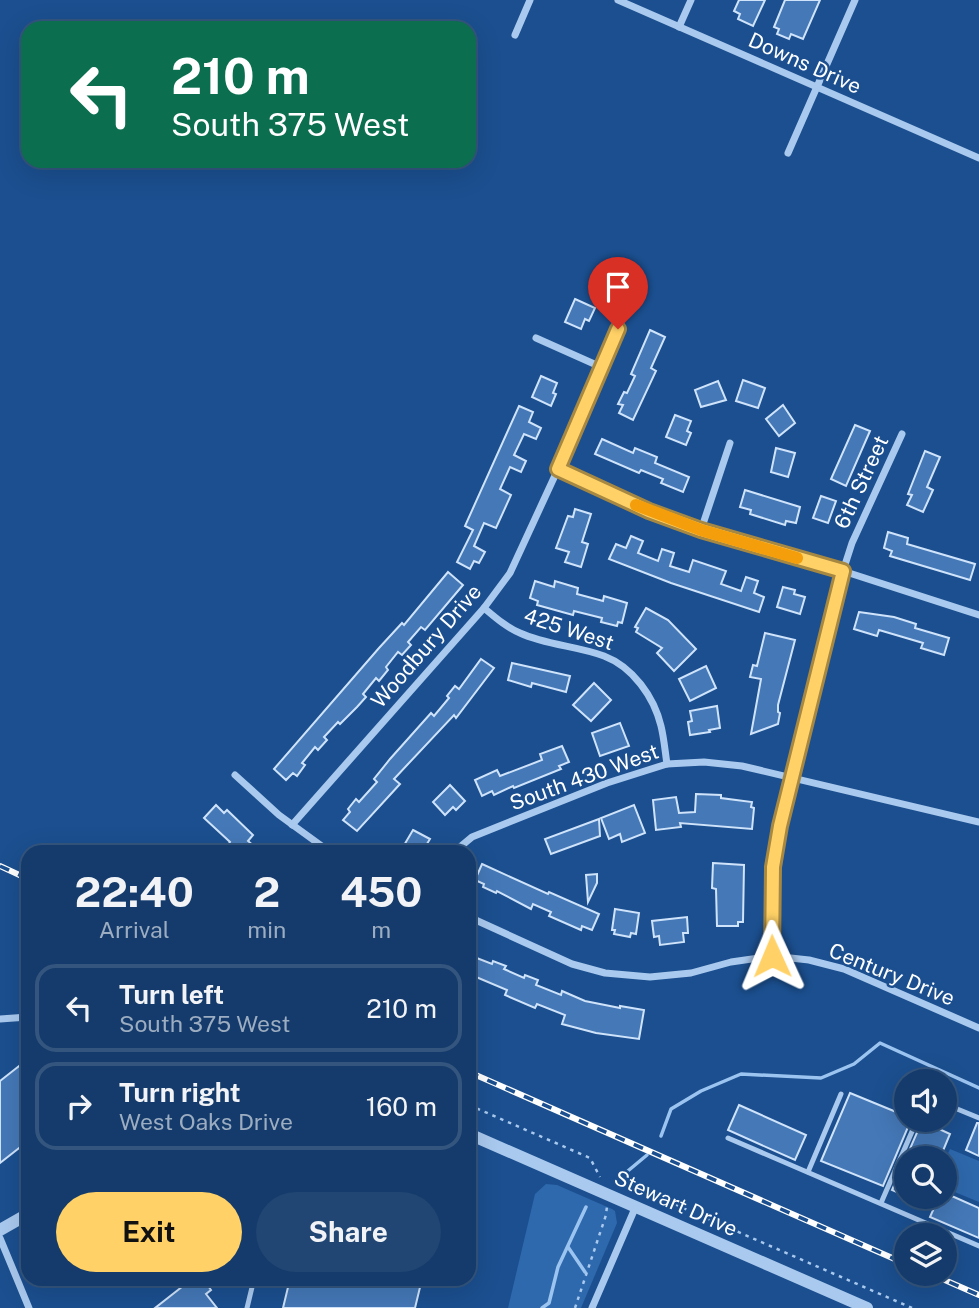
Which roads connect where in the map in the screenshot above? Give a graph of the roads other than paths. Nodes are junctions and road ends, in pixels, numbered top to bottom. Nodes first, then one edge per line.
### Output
1 (530, 0) edge
2 (618, 0) edge
3 (691, 0) edge
4 (855, 0) edge
5 (679, 27) junction
6 (515, 35) dead end
7 (817, 87) junction
8 (788, 153) dead end
9 (979, 158) edge
10 (626, 309) dead end
11 (536, 338) dead end
12 (601, 367) junction
13 (902, 433) dead end
14 (730, 443) dead end
15 (558, 469) junction
16 (701, 530) junction
17 (843, 571) junction
18 (484, 608) junction
19 (979, 615) edge
20 (667, 764) junction
21 (235, 775) dead end
22 (792, 778) junction
23 (979, 822) edge
24 (292, 825) junction
25 (320, 845) edge
26 (462, 845) edge
27 (476, 921) edge
28 (772, 956) junction
29 (21, 1018) edge
30 (0, 1019) edge
31 (979, 1028) edge
32 (841, 1094) dead end
33 (957, 1109) edge
34 (979, 1118) edge
35 (912, 1132) edge
36 (476, 1137) edge
37 (728, 1138) dead end
38 (808, 1172) junction
39 (881, 1203) junction
40 (637, 1206) junction
41 (21, 1218) edge
42 (0, 1230) edge
43 (0, 1238) edge
44 (979, 1246) edge
45 (252, 1286) edge
46 (29, 1308) edge
47 (247, 1308) edge
48 (592, 1308) edge
49 (866, 1308) edge

1 - 6 street
2 - 5 street, Downs Drive
3 - 5 street
4 - 7 street
5 - 7 street, Downs Drive
7 - 8 street
7 - 9 street, Downs Drive
10 - 12 street, Woodbury Drive
11 - 12 street
12 - 15 street, Woodbury Drive
13 - 17 street, 6th Street
14 - 16 street
15 - 16 street
15 - 18 street, Woodbury Drive
16 - 17 street
17 - 19 street
17 - 22 street, 6th Street
18 - 20 street, 425 West
18 - 24 street, Woodbury Drive
20 - 22 street, South 430 West
20 - 26 street, South 430 West
21 - 24 street
22 - 23 street, South 430 West
22 - 28 street, 6th Street
24 - 25 street
27 - 28 street, Century Drive
28 - 31 street, Century Drive
29 - 30 street
32 - 38 lane
33 - 34 lane
35 - 39 lane
36 - 40 street, Stewart Drive
37 - 38 lane
38 - 39 lane
39 - 44 lane
40 - 48 street
40 - 49 street, Stewart Drive
41 - 42 street
43 - 46 street
45 - 47 lane

